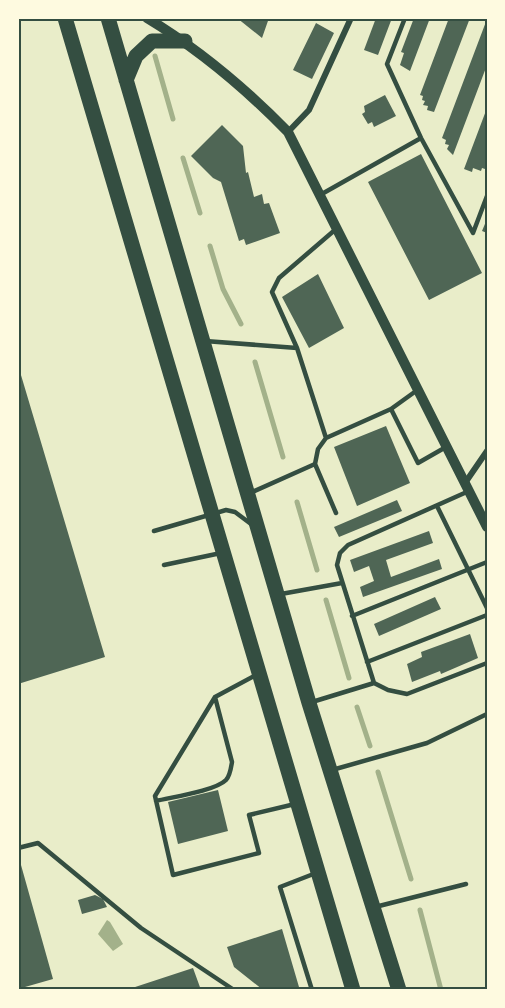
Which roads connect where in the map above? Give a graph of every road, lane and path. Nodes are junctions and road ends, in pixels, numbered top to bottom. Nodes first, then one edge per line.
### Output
1 (65, 18) edge
2 (108, 18) edge
3 (147, 18) edge
4 (351, 18) edge
5 (405, 18) edge
6 (185, 41) junction
7 (126, 80) junction
8 (288, 132) junction
9 (421, 138) junction
10 (320, 195) junction
11 (487, 196) edge
12 (336, 229) junction
13 (203, 340) junction
14 (297, 348) junction
15 (418, 390) junction
16 (391, 409) junction
17 (326, 438) junction
18 (446, 447) junction
19 (487, 451) edge
20 (315, 464) junction
21 (467, 487) junction
22 (248, 494) junction
23 (437, 506) junction
24 (210, 513) junction
25 (336, 513) dead end
26 (487, 527) edge
27 (259, 529) junction
28 (154, 531) dead end
29 (222, 553) junction
30 (487, 562) edge
31 (165, 565) dead end
32 (469, 571) junction
33 (342, 583) junction
34 (278, 594) junction
35 (487, 608) edge
36 (487, 615) edge
37 (352, 616) junction
38 (367, 662) junction
39 (487, 663) edge
40 (258, 674) junction
41 (374, 683) junction
42 (215, 698) junction
43 (309, 703) junction
44 (487, 714) edge
45 (331, 771) junction
46 (156, 801) junction
47 (297, 804) junction
48 (18, 848) edge
49 (318, 873) junction
50 (465, 884) dead end
51 (375, 907) junction
52 (234, 990) edge
53 (312, 990) edge
54 (353, 990) edge
55 (399, 990) edge

1 - 24 main road
2 - 7 main road
3 - 6 street
4 - 8 street
5 - 9 lane
6 - 7 main road
6 - 8 street
7 - 13 main road
8 - 10 street
9 - 10 lane
9 - 11 lane
10 - 12 street
12 - 14 lane
12 - 15 street
13 - 14 lane
13 - 22 main road
14 - 17 lane
15 - 16 lane
15 - 18 street
16 - 17 lane
16 - 18 lane
17 - 20 lane
18 - 21 street
19 - 21 street
20 - 22 lane
20 - 25 lane
21 - 23 lane
21 - 26 street
22 - 27 main road
23 - 32 lane
23 - 33 lane
24 - 27 lane
24 - 28 lane
24 - 29 main road
27 - 34 main road
29 - 31 lane
29 - 40 main road
30 - 32 lane
32 - 35 lane
32 - 37 lane
33 - 34 lane
33 - 37 lane
34 - 43 main road
36 - 38 lane
37 - 38 lane
38 - 41 lane
39 - 41 lane
40 - 42 lane
40 - 47 main road
41 - 43 lane
42 - 46 lane
42 - 46 lane
43 - 45 main road
44 - 45 lane
45 - 51 main road
46 - 47 lane
47 - 49 main road
48 - 52 lane
49 - 53 lane
49 - 54 main road
50 - 51 lane
51 - 55 main road

